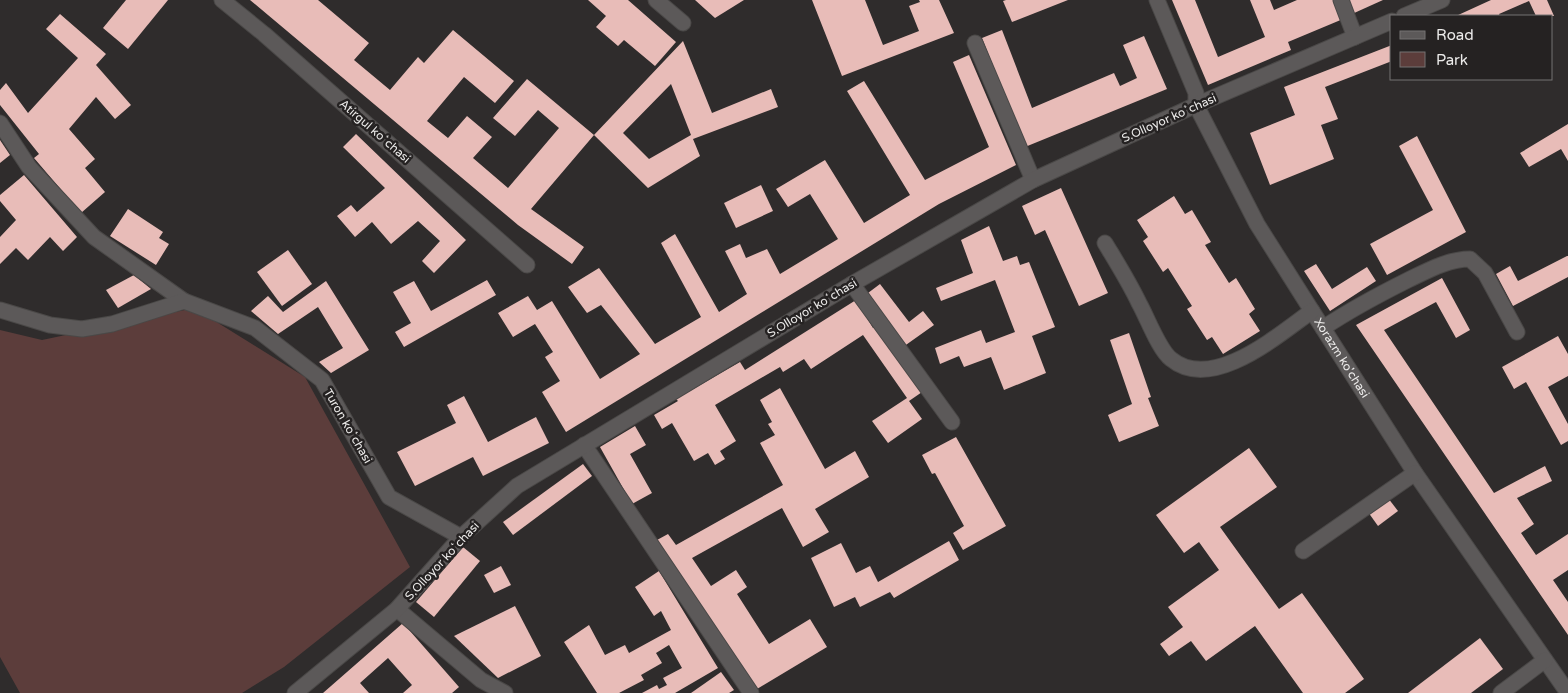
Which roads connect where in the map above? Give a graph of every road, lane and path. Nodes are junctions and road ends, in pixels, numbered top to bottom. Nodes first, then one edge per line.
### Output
1 (222, 0) edge
2 (656, 0) edge
3 (1156, 0) edge
4 (1341, 0) edge
5 (1442, 0) edge
6 (1406, 15) edge
7 (1390, 22) edge
8 (683, 23) dead end
9 (1355, 37) junction
10 (975, 43) dead end
11 (1196, 105) junction
12 (0, 124) edge
13 (1033, 180) junction
14 (1105, 243) dead end
15 (527, 265) dead end
16 (852, 284) junction
17 (184, 301) junction
18 (0, 310) edge
19 (1312, 311) junction
20 (1322, 328) junction
21 (1517, 332) dead end
22 (952, 422) dead end
23 (584, 445) junction
24 (1415, 473) junction
25 (460, 537) junction
26 (1303, 551) dead end
27 (398, 609) junction
28 (1545, 660) junction
29 (295, 693) edge
30 (506, 693) edge
31 (751, 693) edge
32 (1500, 693) edge
33 (1568, 693) edge

1 - 15 street, Atirgul koʻchasi
2 - 8 street
3 - 11 street, Xorazm ko'chasi
4 - 9 street
5 - 6 street
7 - 9 street, S.Olloyor koʻchasi
9 - 11 street, S.Olloyor koʻchasi
10 - 13 street
11 - 13 street, S.Olloyor koʻchasi
11 - 19 street, Xorazm ko'chasi
12 - 17 street, Turon koʻchasi
13 - 16 street, S.Olloyor koʻchasi
14 - 19 street
16 - 22 street
16 - 23 street, S.Olloyor koʻchasi
17 - 18 street
17 - 25 street, Turon koʻchasi
19 - 20 street, Xorazm ko'chasi
20 - 21 street
20 - 24 street, Xorazm ko'chasi
23 - 25 street, S.Olloyor koʻchasi
23 - 31 street
24 - 26 street
24 - 28 street, Xorazm ko'chasi
25 - 27 street, S.Olloyor koʻchasi
27 - 29 street, S.Olloyor koʻchasi
27 - 30 street
28 - 32 street
28 - 33 street, Xorazm ko'chasi

